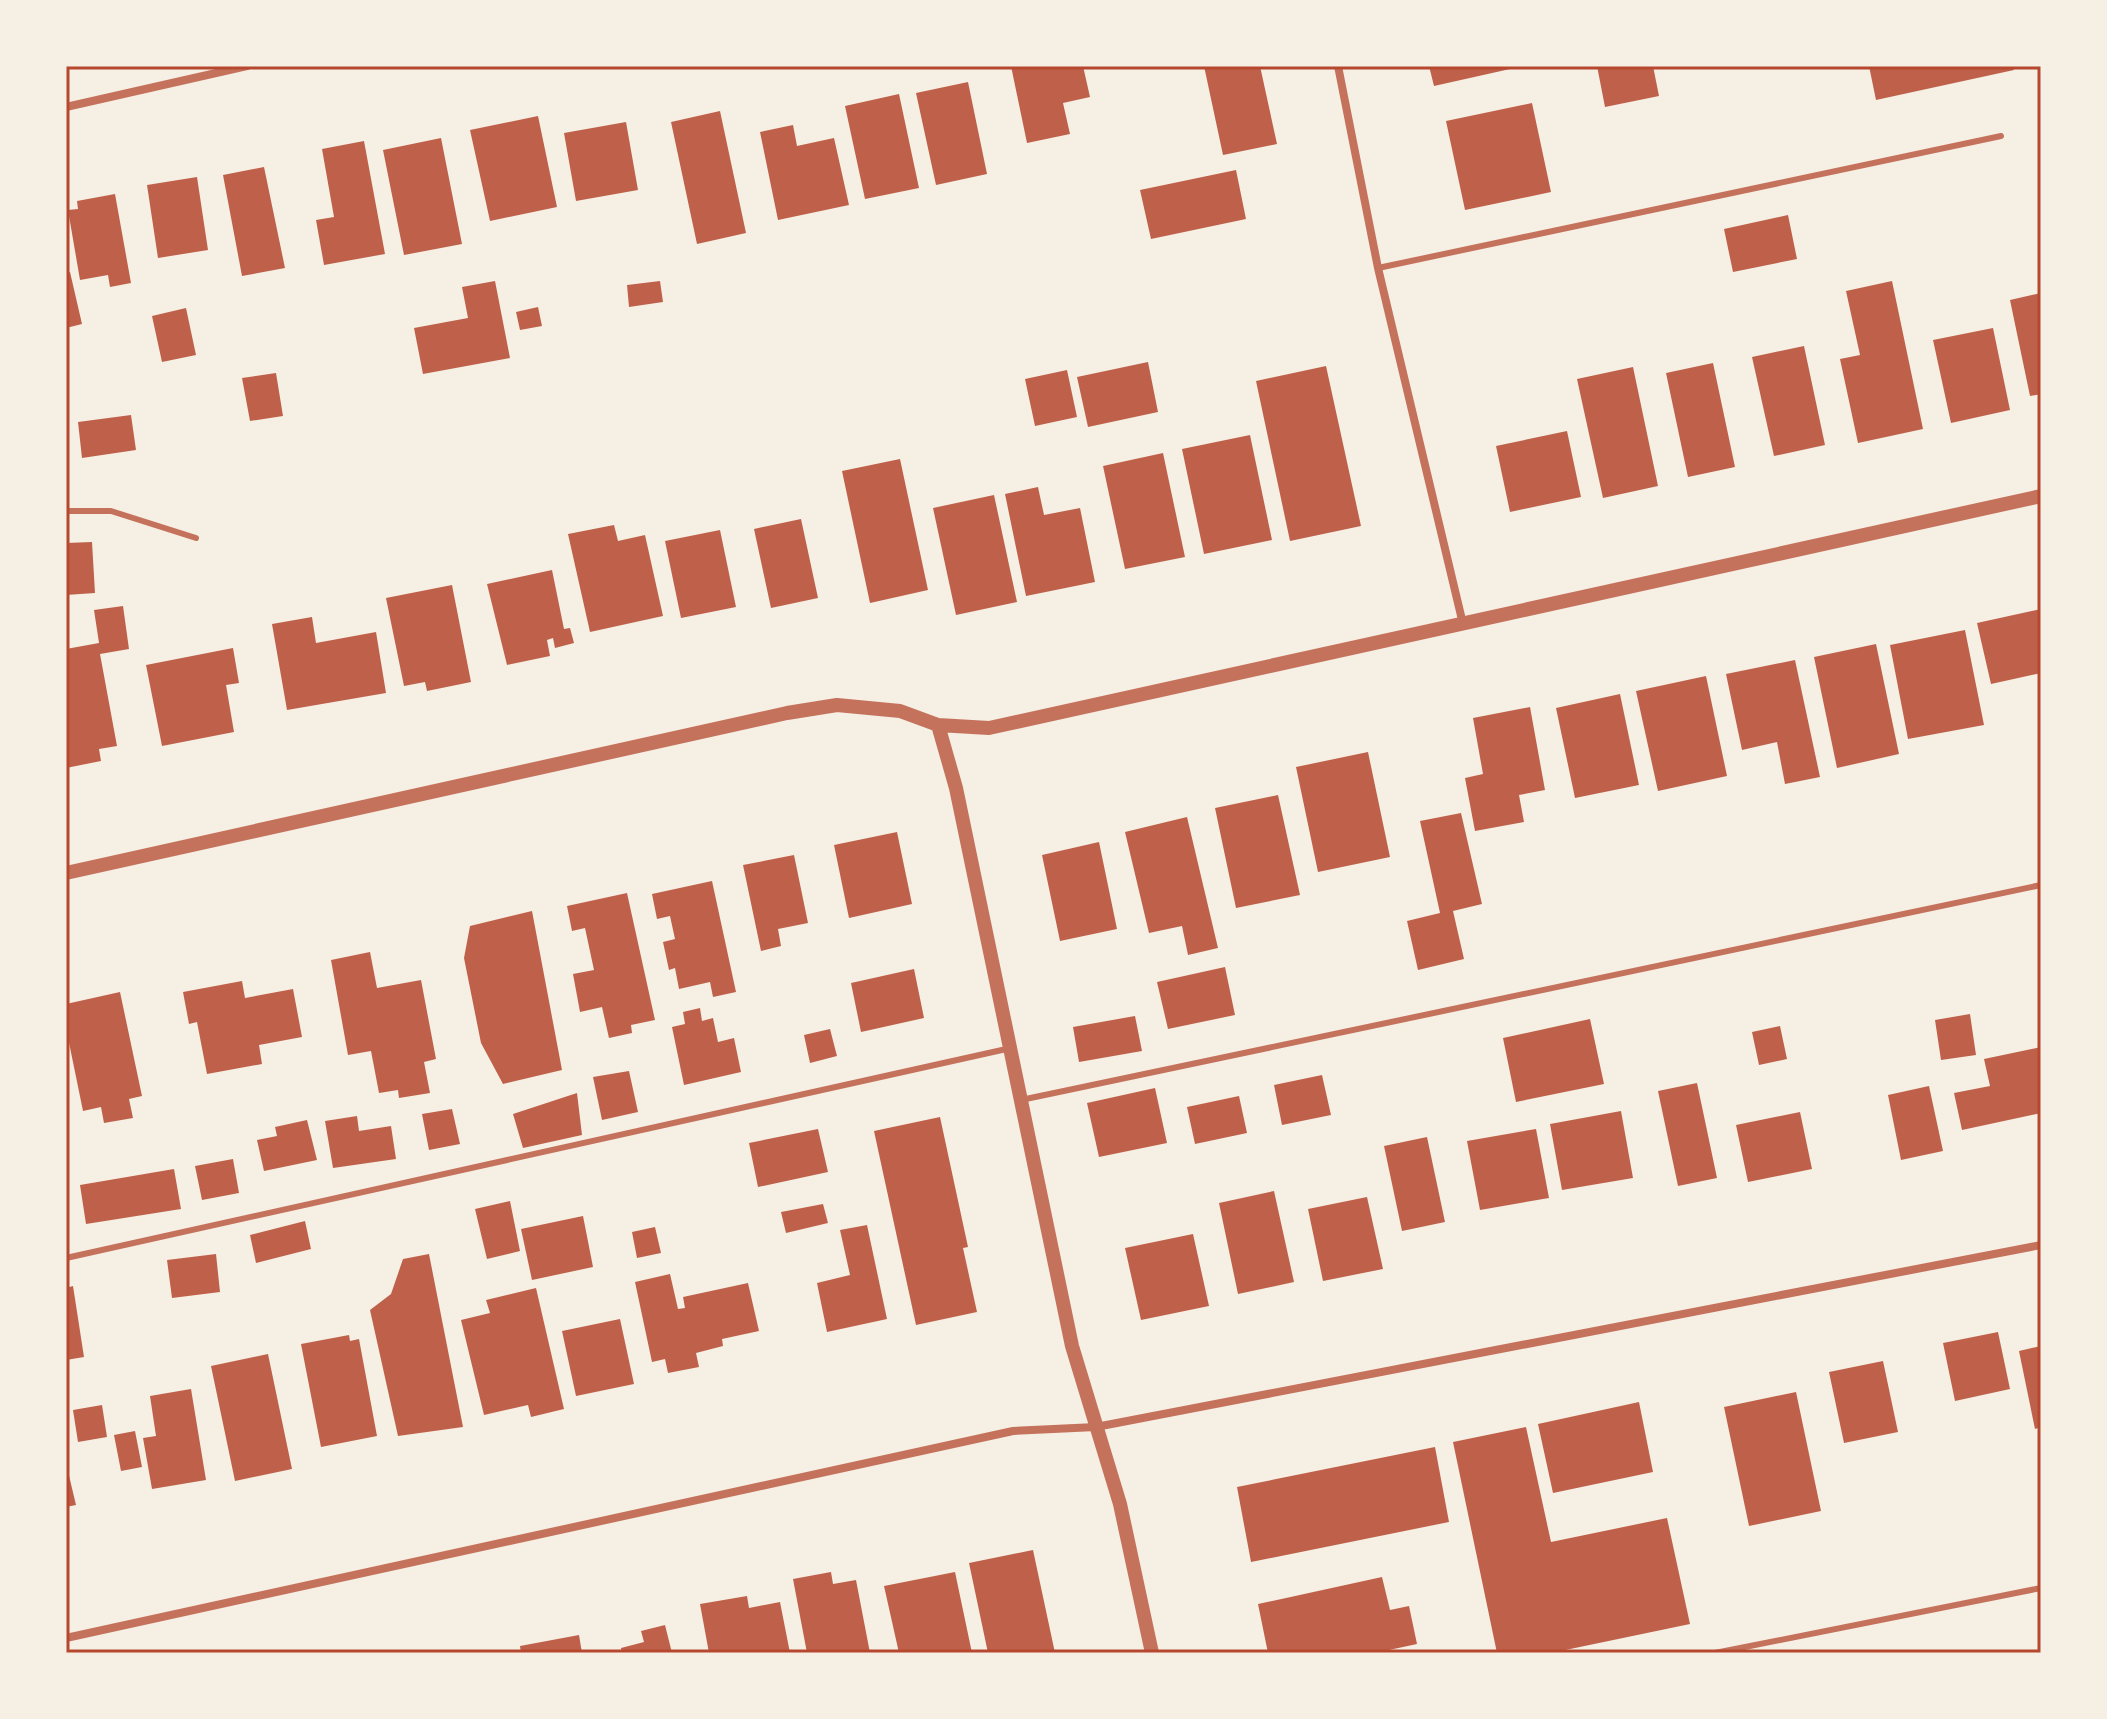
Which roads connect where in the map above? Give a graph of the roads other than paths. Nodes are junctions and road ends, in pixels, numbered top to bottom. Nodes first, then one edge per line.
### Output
1 (247, 66) edge
2 (1338, 66) edge
3 (66, 107) edge
4 (2001, 136) dead end
5 (1378, 268) junction
6 (2041, 496) edge
7 (66, 511) edge
8 (196, 538) dead end
9 (1463, 624) junction
10 (938, 725) junction
11 (66, 873) edge
12 (2041, 885) edge
13 (1012, 1048) junction
14 (1021, 1100) junction
15 (2041, 1245) edge
16 (66, 1258) edge
17 (1096, 1427) junction
18 (2041, 1588) edge
19 (66, 1638) edge
20 (1152, 1653) edge
21 (1715, 1653) edge

1 - 3 street
2 - 5 street
4 - 5 lane
5 - 9 street
6 - 9 street
7 - 8 lane
9 - 10 street
10 - 11 street
10 - 13 street
12 - 14 lane
13 - 14 street
13 - 16 lane
14 - 17 street
15 - 17 street
17 - 19 street
17 - 20 street
18 - 21 lane

